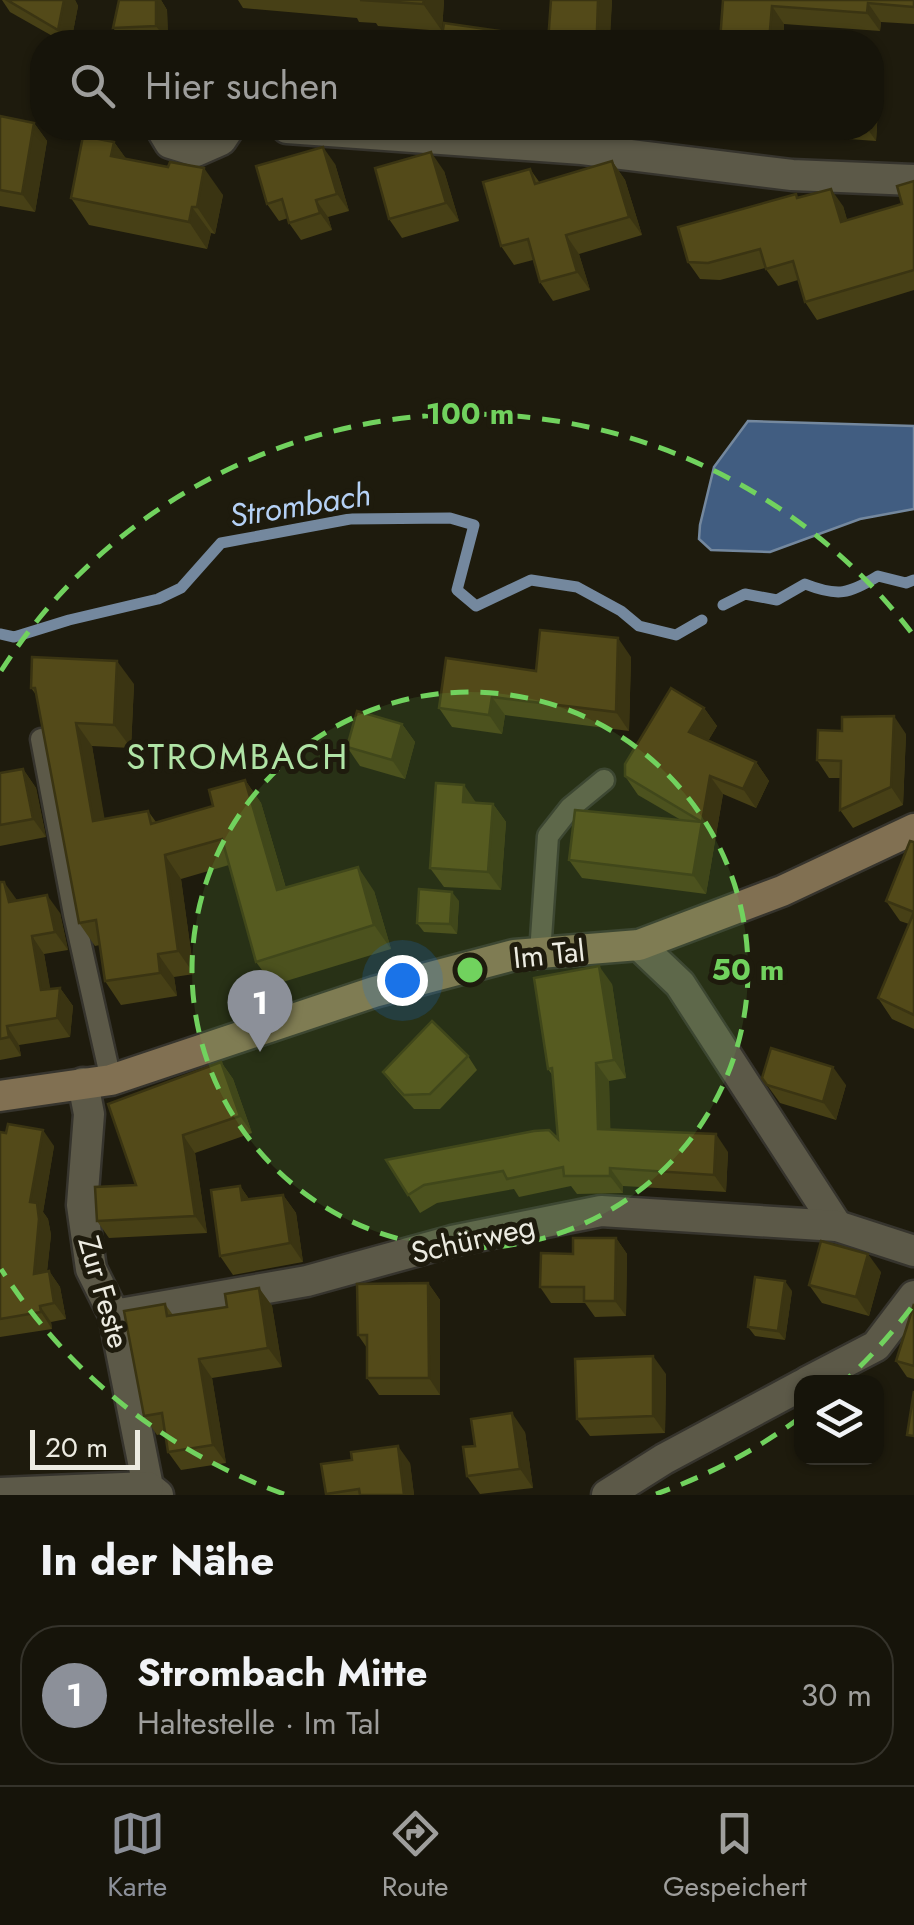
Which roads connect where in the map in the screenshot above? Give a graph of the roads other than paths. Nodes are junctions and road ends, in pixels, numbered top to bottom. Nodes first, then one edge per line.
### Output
1 (168, 140) edge
2 (221, 140) edge
3 (448, 140) edge
4 (914, 180) edge
5 (41, 739) edge
6 (604, 780) dead end
7 (914, 829) edge
8 (639, 945) junction
9 (540, 954) junction
10 (97, 1082) junction
11 (0, 1096) edge
12 (837, 1226) junction
13 (914, 1251) edge
14 (914, 1296) edge
15 (114, 1314) junction
16 (821, 1375) edge
17 (794, 1389) edge
18 (153, 1491) edge
19 (0, 1494) edge
20 (607, 1495) edge

1 - 2 street
3 - 4 street
5 - 10 lane
6 - 9 lane
7 - 8 main road, Im Tal
8 - 9 main road, Im Tal
8 - 12 street
9 - 10 main road, Im Tal
10 - 11 main road, Im Tal
10 - 15 street, Zur Feste
12 - 13 street, Schürweg
12 - 15 street, Schürweg
14 - 16 street
15 - 18 street, Zur Feste
17 - 20 street
18 - 19 street

